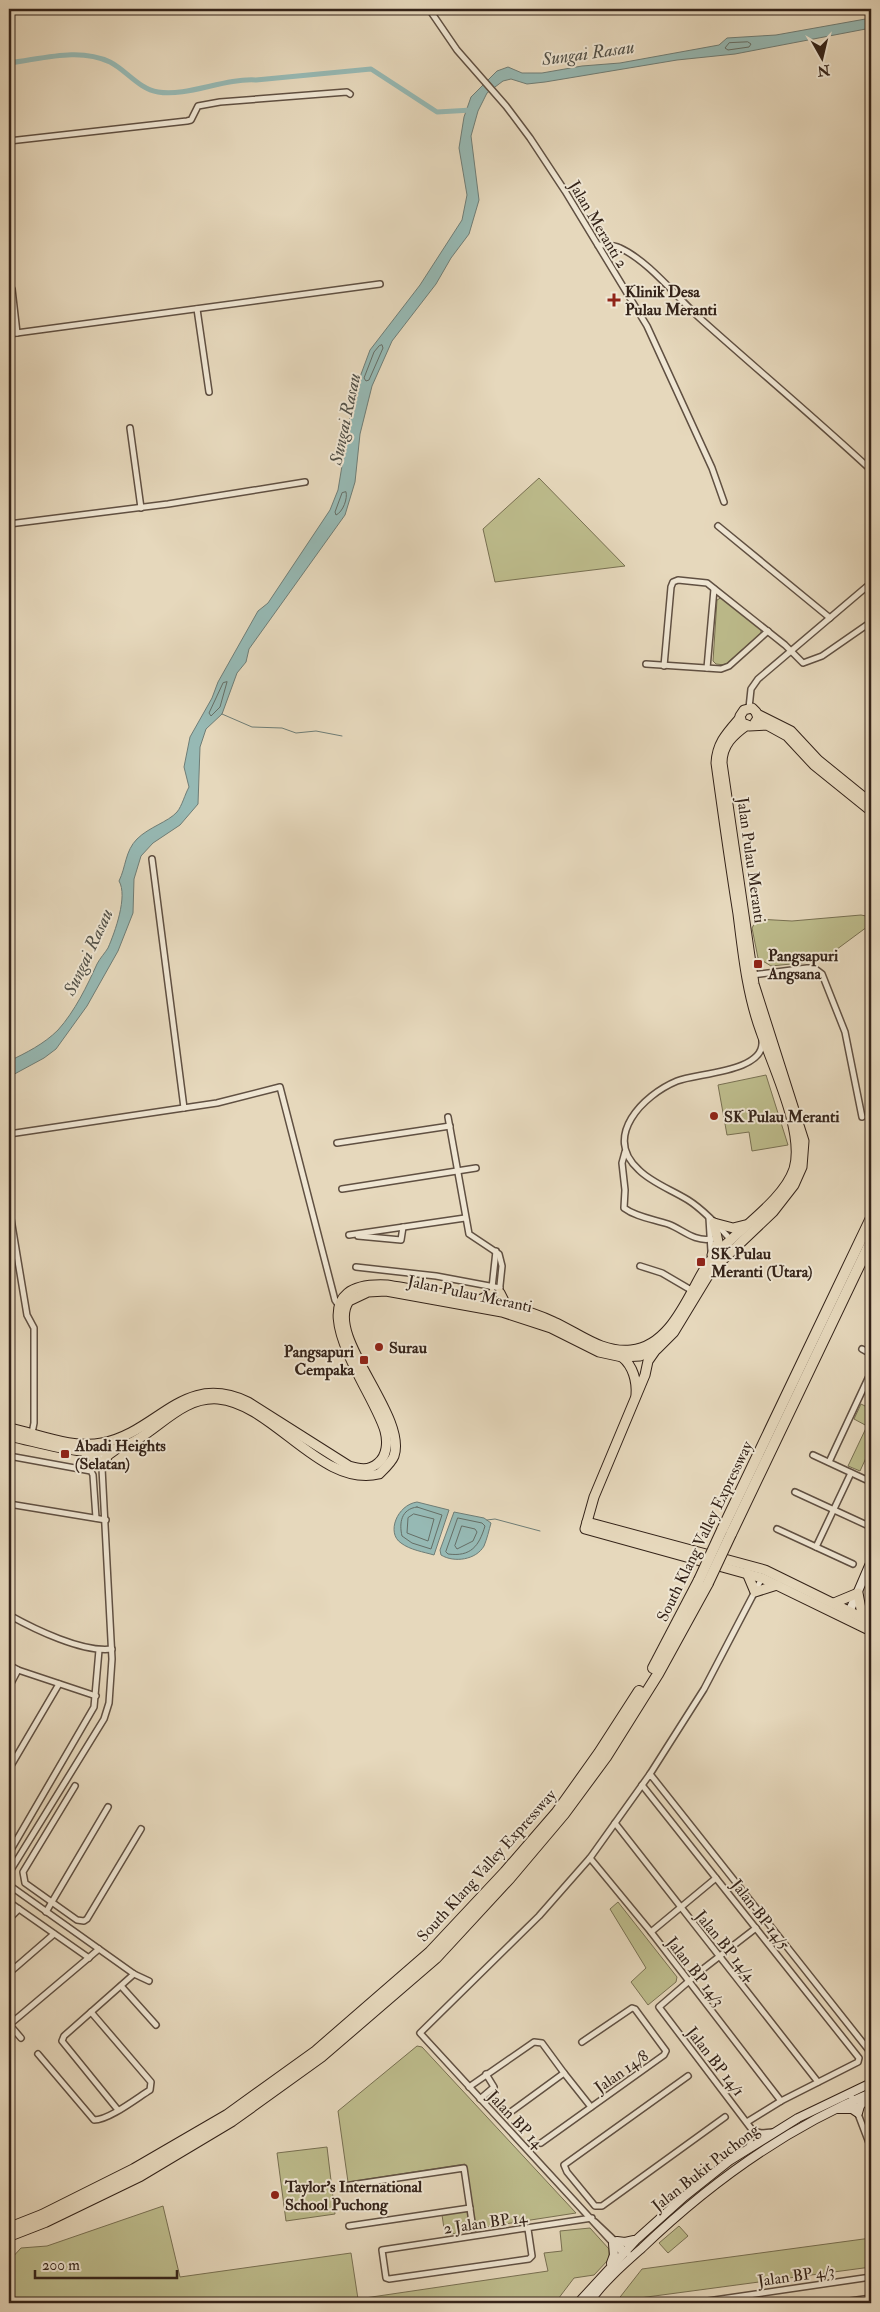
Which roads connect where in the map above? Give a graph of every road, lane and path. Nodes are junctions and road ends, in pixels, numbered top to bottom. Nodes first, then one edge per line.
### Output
1 (429, 9) edge
2 (350, 94) dead end
3 (9, 141) edge
4 (598, 245) junction
5 (380, 284) dead end
6 (9, 288) edge
7 (197, 309) junction
8 (18, 333) junction
9 (9, 334) edge
10 (209, 392) dead end
11 (130, 428) dead end
12 (871, 470) edge
13 (306, 482) dead end
14 (724, 502) dead end
15 (141, 508) junction
16 (9, 524) edge
17 (718, 526) dead end
18 (871, 583) edge
19 (714, 588) junction
20 (830, 618) junction
21 (871, 622) edge
22 (768, 631) junction
23 (791, 650) junction
24 (646, 664) dead end
25 (664, 666) junction
26 (707, 668) junction
27 (749, 708) junction
28 (757, 714) junction
29 (747, 722) junction
30 (871, 803) edge
31 (871, 811) edge
32 (152, 859) dead end
33 (752, 976) junction
34 (761, 1032) junction
35 (184, 1108) junction
36 (862, 1116) dead end
37 (448, 1117) dead end
38 (450, 1126) junction
39 (9, 1134) edge
40 (337, 1143) dead end
41 (625, 1151) junction
42 (476, 1168) dead end
43 (457, 1172) junction
44 (342, 1189) dead end
45 (9, 1207) edge
46 (465, 1218) junction
47 (871, 1218) edge
48 (712, 1221) junction
49 (748, 1223) junction
50 (403, 1227) junction
51 (711, 1239) junction
52 (871, 1241) edge
53 (733, 1242) junction
54 (711, 1258) junction
55 (640, 1266) dead end
56 (356, 1267) dead end
57 (691, 1290) junction
58 (495, 1299) junction
59 (339, 1306) junction
60 (657, 1348) junction
61 (862, 1350) dead end
62 (871, 1354) edge
63 (622, 1357) junction
64 (871, 1372) edge
65 (636, 1395) junction
66 (9, 1428) edge
67 (32, 1433) junction
68 (9, 1436) edge
69 (101, 1447) junction
70 (120, 1447) junction
71 (80, 1450) junction
72 (813, 1455) dead end
73 (9, 1456) edge
74 (829, 1462) junction
75 (102, 1466) junction
76 (851, 1473) junction
77 (871, 1482) edge
78 (796, 1492) dead end
79 (594, 1497) junction
80 (9, 1504) edge
81 (834, 1510) junction
82 (96, 1518) junction
83 (106, 1520) junction
84 (586, 1525) junction
85 (871, 1527) edge
86 (615, 1529) junction
87 (777, 1529) dead end
88 (727, 1532) junction
89 (816, 1547) junction
90 (871, 1561) edge
91 (853, 1564) dead end
92 (747, 1573) junction
93 (763, 1574) junction
94 (704, 1581) junction
95 (777, 1584) junction
96 (755, 1592) junction
97 (858, 1593) junction
98 (834, 1603) junction
99 (850, 1610) junction
100 (9, 1615) edge
101 (846, 1619) junction
102 (870, 1621) edge
103 (871, 1631) edge
104 (99, 1650) junction
105 (112, 1650) junction
106 (9, 1665) edge
107 (18, 1670) junction
108 (59, 1684) junction
109 (9, 1687) edge
110 (96, 1696) junction
111 (9, 1769) edge
112 (650, 1774) junction
113 (642, 1784) junction
114 (75, 1786) dead end
115 (108, 1807) dead end
116 (615, 1823) junction
117 (141, 1828) dead end
118 (9, 1853) edge
119 (590, 1858) junction
120 (9, 1873) edge
121 (716, 1878) junction
122 (9, 1885) edge
123 (9, 1902) edge
124 (52, 1902) junction
125 (680, 1906) junction
126 (20, 1909) junction
127 (46, 1912) junction
128 (9, 1919) edge
129 (756, 1928) junction
130 (651, 1932) junction
131 (54, 1934) junction
132 (97, 1951) junction
133 (720, 1956) junction
134 (89, 1958) junction
135 (9, 1973) edge
136 (134, 1974) junction
137 (149, 1981) dead end
138 (688, 1982) junction
139 (817, 1984) junction
140 (121, 1986) junction
141 (807, 1991) junction
142 (91, 2012) junction
143 (9, 2024) edge
144 (156, 2025) dead end
145 (21, 2038) dead end
146 (582, 2042) dead end
147 (871, 2053) edge
148 (38, 2054) dead end
149 (564, 2073) junction
150 (486, 2074) junction
151 (688, 2076) dead end
152 (818, 2082) junction
153 (871, 2083) edge
154 (469, 2087) junction
155 (871, 2093) edge
156 (852, 2096) junction
157 (480, 2099) junction
158 (780, 2101) junction
159 (590, 2107) junction
160 (835, 2109) junction
161 (118, 2110) junction
162 (512, 2111) dead end
163 (858, 2113) junction
164 (725, 2117) dead end
165 (748, 2122) junction
166 (871, 2130) edge
167 (753, 2131) junction
168 (772, 2132) junction
169 (865, 2132) junction
170 (541, 2143) dead end
171 (749, 2147) junction
172 (871, 2148) edge
173 (344, 2186) dead end
174 (580, 2189) junction
175 (571, 2196) junction
176 (470, 2208) junction
177 (593, 2220) junction
178 (349, 2226) dead end
179 (9, 2228) edge
180 (473, 2229) dead end
181 (528, 2229) junction
182 (9, 2236) edge
183 (636, 2240) junction
184 (615, 2242) junction
185 (624, 2252) junction
186 (630, 2259) junction
187 (608, 2270) junction
188 (871, 2277) edge
189 (871, 2298) edge
190 (714, 2302) edge
191 (578, 2303) edge
192 (589, 2303) edge
193 (694, 2303) edge
194 (836, 2303) edge

1 - 4 street, Jalan Meranti 2
2 - 3 street
4 - 12 street
4 - 14 street, Jalan Meranti 2
5 - 7 street
6 - 8 street
7 - 8 street
7 - 10 street
8 - 9 street
11 - 15 street
13 - 15 street
15 - 16 street
17 - 20 street
18 - 20 street
19 - 22 street
19 - 25 street
19 - 26 street
20 - 23 street
21 - 23 street
22 - 23 street
22 - 26 street
23 - 27 street
24 - 25 street
25 - 26 street
27 - 28 main road
27 - 29 main road
28 - 29 main road
28 - 30 main road
29 - 31 main road
29 - 33 main road, Jalan Pulau Meranti
29 - 34 main road, Jalan Pulau Meranti
32 - 35 street
33 - 36 street
33 - 53 main road, Jalan Pulau Meranti
34 - 41 street
34 - 49 main road, Jalan Pulau Meranti
35 - 39 street
35 - 59 street
37 - 38 street
38 - 40 street
38 - 43 street
41 - 48 street
41 - 51 street
42 - 43 street
43 - 44 street
43 - 46 street
45 - 67 street
46 - 50 street
46 - 58 street
47 - 88 highway, South Klang Valley Expressway
48 - 49 main road
48 - 51 street
48 - 53 street
48 - 54 main road
49 - 53 main road, Jalan Pulau Meranti
50 - 50 street
51 - 54 street
52 - 88 highway, South Klang Valley Expressway
53 - 54 main road, Jalan Pulau Meranti
53 - 60 main road, Jalan Pulau Meranti
54 - 57 main road, Jalan Pulau Meranti
55 - 57 street
56 - 58 street
57 - 58 main road, Jalan Pulau Meranti
58 - 59 main road, Jalan Pulau Meranti
58 - 63 main road, Jalan Pulau Meranti
58 - 70 main road, Jalan Pulau Meranti
59 - 69 main road, Jalan Pulau Meranti
60 - 63 main road, Jalan Pulau Meranti
60 - 65 main road
61 - 62 street
63 - 65 main road
64 - 74 street
65 - 79 main road
66 - 67 main road, Jalan Pulau Meranti
67 - 69 main road, Jalan Pulau Meranti
68 - 71 main road, Jalan Pulau Meranti
69 - 70 main road, Jalan Pulau Meranti
69 - 71 main road, Jalan Pulau Meranti
69 - 75 street
70 - 75 main road
71 - 75 main road
72 - 74 street
73 - 82 street
74 - 76 street
75 - 83 street
76 - 77 street
76 - 81 street
78 - 81 street
79 - 84 main road
79 - 86 main road
80 - 82 street
81 - 85 street
81 - 89 street
82 - 83 street
83 - 105 street
84 - 86 main road
84 - 92 main road
86 - 93 main road
87 - 89 street
88 - 94 highway, South Klang Valley Expressway, bridge
89 - 91 street
90 - 97 main road
92 - 93 main road
92 - 96 main road
93 - 95 main road
93 - 96 street
93 - 98 main road
94 - 179 highway, South Klang Valley Expressway
94 - 182 highway, South Klang Valley Expressway
95 - 96 main road
95 - 101 main road
96 - 112 street
97 - 98 main road
97 - 99 main road
97 - 102 main road
98 - 99 main road
99 - 101 main road
99 - 102 main road
100 - 104 street
101 - 103 main road
104 - 105 street
104 - 110 street
105 - 120 street
106 - 107 street
107 - 108 street
107 - 109 street
108 - 110 street
108 - 111 street
110 - 118 street
112 - 113 street
112 - 139 street
113 - 116 street
113 - 121 street, Jalan BP 14/5
114 - 124 street
115 - 124 street
116 - 119 street
116 - 125 street, Jalan BP 14/4
117 - 124 street
119 - 130 street, Jalan BP 14/3
119 - 154 street, Jalan BP 14
121 - 125 street
121 - 129 street, Jalan BP 14/5
122 - 127 street
123 - 126 street
124 - 127 street
125 - 130 street
125 - 133 street, Jalan BP 14/4
126 - 128 street
126 - 131 street
127 - 132 street
129 - 133 street
129 - 141 street, Jalan BP 14/5
130 - 138 street, Jalan BP 14/3
131 - 134 street
131 - 135 street
132 - 134 street
132 - 136 street
133 - 138 street
133 - 152 street, Jalan BP 14/4
134 - 143 street
136 - 137 street
136 - 140 street
138 - 158 street, Jalan BP 14/3
138 - 165 street, Jalan BP 14/1
139 - 141 street
139 - 147 street
140 - 142 street
140 - 144 street
141 - 152 street, Jalan BP 14/5
142 - 161 street
142 - 161 street
143 - 145 street
146 - 159 street, Jalan 14/8
148 - 161 street
149 - 150 street, Jalan 14/8
149 - 159 street, Jalan 14/8
149 - 162 street
150 - 154 street, Jalan 14/8
150 - 157 street
151 - 174 street
152 - 158 street
153 - 156 main road, Jalan Bukit Puchong
154 - 157 street, Jalan BP 14
155 - 156 main road, Jalan Bukit Puchong
155 - 163 main road
156 - 160 main road, Jalan Bukit Puchong
156 - 163 street
156 - 168 main road, Jalan Bukit Puchong
157 - 175 street, Jalan BP 14
158 - 165 street
159 - 170 street, Jalan 14/8
160 - 163 main road
160 - 186 main road, Jalan Bukit Puchong
163 - 169 street
164 - 174 street
165 - 167 street, Jalan BP 14/1
166 - 169 street
167 - 168 street
167 - 171 street
168 - 171 main road, Jalan Bukit Puchong
169 - 172 street
171 - 183 main road, Jalan Bukit Puchong
173 - 176 street
174 - 175 street
175 - 177 street, Jalan BP 14
176 - 178 street
176 - 180 street
177 - 181 street, 2 Jalan BP 14
177 - 184 street, Jalan BP 14
181 - 181 street, 2 Jalan BP 14
183 - 184 main road
183 - 185 main road, Jalan Bukit Puchong
184 - 185 street, Jalan BP 14
184 - 187 main road
185 - 186 street, Jalan BP 14
185 - 187 main road, Jalan Bukit Puchong
186 - 192 main road, Jalan Bukit Puchong
187 - 191 main road, Jalan Bukit Puchong
188 - 190 street, Jalan BP 4/3
189 - 194 street
190 - 193 street, Jalan BP 4/3

